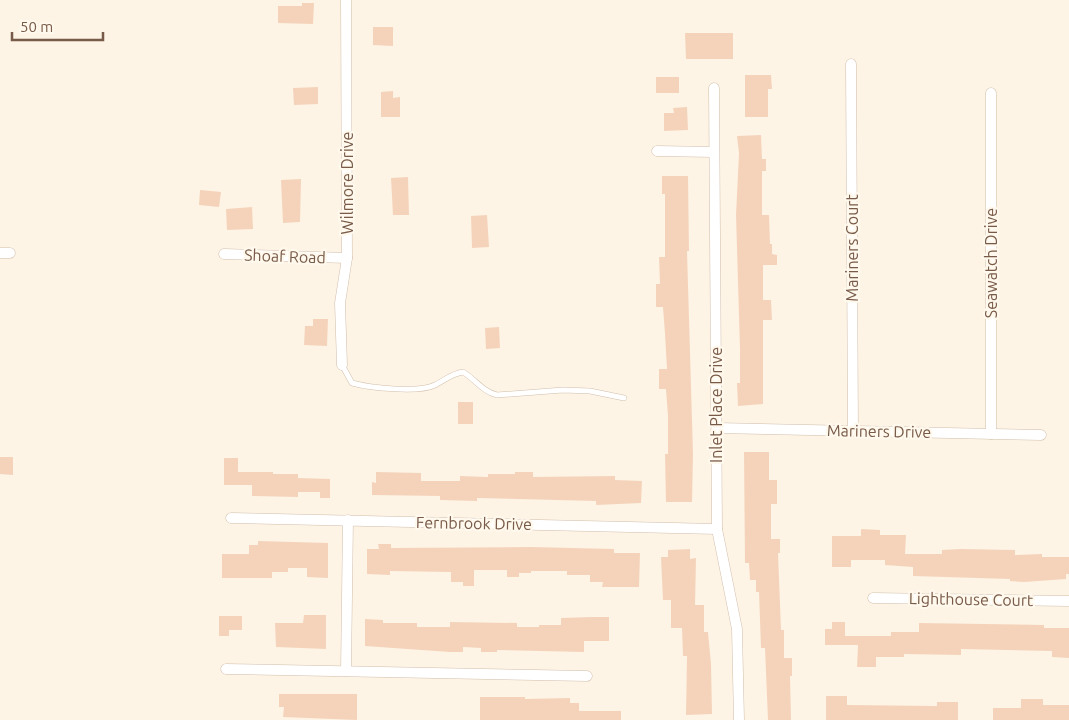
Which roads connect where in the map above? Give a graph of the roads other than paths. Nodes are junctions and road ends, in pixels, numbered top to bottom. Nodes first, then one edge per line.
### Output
1 (346, 0) edge
2 (851, 64) dead end
3 (714, 88) dead end
4 (991, 93) dead end
5 (657, 151) dead end
6 (714, 152) junction
7 (224, 254) dead end
8 (347, 258) junction
9 (342, 365) joint
10 (624, 398) dead end
11 (717, 428) junction
12 (853, 431) junction
13 (991, 434) junction
14 (1041, 434) dead end
15 (231, 518) dead end
16 (348, 520) junction
17 (717, 529) junction
18 (873, 598) dead end
19 (1069, 601) edge
20 (226, 669) dead end
21 (346, 671) junction
22 (587, 676) dead end
23 (738, 720) edge

1 - 8 street, Wilmore Drive
2 - 12 street, Mariners Court
3 - 6 street, Inlet Place Drive
4 - 13 street, Seawatch Drive
5 - 6 street
6 - 11 street, Inlet Place Drive
7 - 8 street, Shoaf Road
8 - 9 street, Wilmore Drive
9 - 10 lane
11 - 12 street, Mariners Drive
11 - 17 street, Inlet Place Drive
12 - 13 street, Mariners Drive
13 - 14 street, Mariners Drive
15 - 16 street, Fernbrook Drive
16 - 17 street, Fernbrook Drive
16 - 21 street
17 - 23 street, Inlet Place Drive
18 - 19 street, Lighthouse Court
20 - 21 street
21 - 22 street

